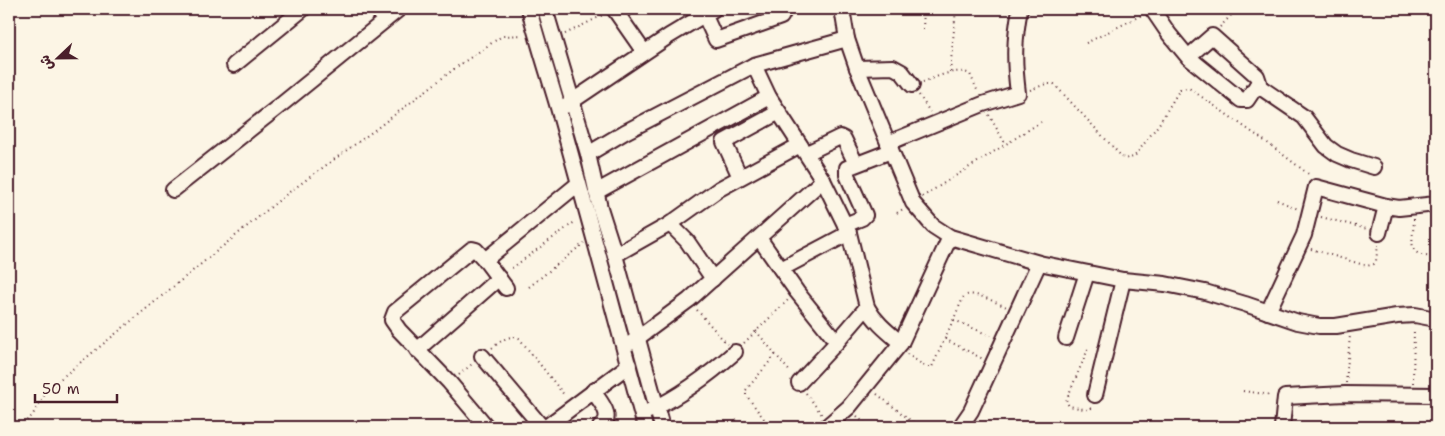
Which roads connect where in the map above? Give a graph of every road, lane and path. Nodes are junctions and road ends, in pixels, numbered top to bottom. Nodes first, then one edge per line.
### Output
1 (303, 9) edge
2 (398, 9) edge
3 (528, 9) edge
4 (545, 9) edge
5 (614, 9) edge
6 (782, 9) edge
7 (842, 9) edge
8 (924, 9) edge
9 (956, 9) edge
10 (1020, 9) edge
11 (1238, 9) edge
12 (1148, 11) edge
13 (709, 12) edge
14 (381, 14) edge
15 (923, 29) dead end
16 (536, 34) junction
17 (1212, 36) junction
18 (847, 39) junction
19 (554, 40) junction
20 (1086, 43) dead end
21 (644, 52) junction
22 (1188, 57) junction
23 (234, 65) dead end
24 (754, 65) junction
25 (857, 68) junction
26 (950, 72) junction
27 (912, 85) junction
28 (1257, 85) junction
29 (1018, 93) junction
30 (769, 97) junction
31 (572, 101) junction
32 (983, 104) junction
33 (558, 110) junction
34 (779, 112) junction
35 (938, 122) junction
36 (1040, 122) dead end
37 (1006, 145) junction
38 (889, 147) junction
39 (804, 149) junction
40 (588, 154) junction
41 (856, 164) junction
42 (1374, 167) dead end
43 (740, 177) junction
44 (823, 180) junction
45 (578, 184) junction
46 (1316, 187) junction
47 (173, 190) dead end
48 (596, 192) junction
49 (1277, 200) dead end
50 (912, 203) junction
51 (1436, 204) edge
52 (1386, 206) junction
53 (1415, 206) junction
54 (586, 214) junction
55 (1311, 214) junction
56 (670, 224) junction
57 (847, 229) junction
58 (1379, 232) junction
59 (594, 236) junction
60 (759, 238) junction
61 (950, 238) junction
62 (1300, 245) junction
63 (615, 255) junction
64 (1436, 257) edge
65 (485, 260) junction
66 (1039, 263) junction
67 (512, 268) dead end
68 (781, 269) junction
69 (1088, 273) junction
70 (712, 279) junction
71 (1123, 280) junction
72 (529, 287) dead end
73 (797, 292) junction
74 (688, 300) junction
75 (867, 307) junction
76 (1016, 310) junction
77 (1268, 312) junction
78 (1415, 315) junction
79 (1436, 319) edge
80 (954, 320) junction
81 (1351, 323) junction
82 (756, 331) junction
83 (638, 338) junction
84 (1066, 338) dead end
85 (945, 339) junction
86 (1002, 341) junction
87 (837, 342) junction
88 (899, 346) junction
89 (624, 347) junction
90 (1088, 349) dead end
91 (417, 350) junction
92 (735, 352) junction
93 (482, 356) junction
94 (992, 364) junction
95 (629, 365) junction
96 (449, 382) junction
97 (799, 383) dead end
98 (867, 386) junction
99 (1243, 391) dead end
100 (593, 392) junction
101 (1345, 394) junction
102 (1412, 394) junction
103 (1436, 394) edge
104 (1095, 395) joint
105 (1284, 397) junction
106 (573, 406) junction
107 (849, 407) junction
108 (656, 408) junction
109 (736, 420) dead end
110 (644, 421) edge
111 (829, 426) edge
112 (19, 427) edge
113 (487, 427) edge
114 (542, 427) edge
115 (546, 427) edge
116 (600, 427) edge
117 (662, 427) edge
118 (742, 427) edge
119 (770, 427) edge
120 (868, 427) edge
121 (919, 427) edge
122 (960, 427) edge
123 (1282, 427) edge

1 - 23 street
2 - 14 street
3 - 16 street
4 - 19 street
5 - 19 path
5 - 21 street
6 - 13 street
7 - 18 street
8 - 15 path
9 - 26 path
10 - 29 street
11 - 17 path
12 - 20 path
12 - 22 street
13 - 21 street
14 - 47 street
16 - 33 street
16 - 112 path
17 - 22 street
17 - 28 street
18 - 24 street
18 - 25 street
19 - 31 street
21 - 31 street
22 - 28 street
24 - 30 street
24 - 40 street
25 - 27 street
25 - 38 street
26 - 27 path
26 - 32 path
27 - 35 path
28 - 42 street
29 - 32 street
29 - 46 path
30 - 34 street
30 - 48 street
31 - 33 street
31 - 40 street
32 - 35 street
32 - 37 path
33 - 45 street
34 - 39 street
34 - 43 street
35 - 38 street
36 - 37 path
37 - 50 path
38 - 41 street
38 - 50 street
39 - 41 street
39 - 43 street
39 - 44 street
40 - 48 street
41 - 57 street
43 - 56 street
44 - 57 street
44 - 60 street
45 - 54 street
45 - 65 street
46 - 52 street
46 - 55 street
48 - 63 street
49 - 55 path
50 - 61 street
51 - 53 street
52 - 53 street
52 - 58 street
53 - 64 path
54 - 59 street
54 - 67 path
55 - 58 path
55 - 62 street
56 - 63 street
56 - 70 street
57 - 68 street
57 - 75 street
58 - 62 path
59 - 72 path
59 - 89 street
60 - 68 street
60 - 70 street
61 - 66 street
61 - 88 street
62 - 77 street
63 - 83 street
65 - 91 street
65 - 91 street
66 - 69 street
66 - 76 street
68 - 73 street
69 - 71 street
69 - 84 street
70 - 74 street
71 - 77 street
71 - 104 street
73 - 82 path
73 - 87 street
74 - 83 street
74 - 92 path
75 - 87 street
75 - 88 street
76 - 80 path
76 - 86 street
77 - 81 street
78 - 79 street
78 - 81 street
78 - 102 path
80 - 85 path
80 - 86 path
81 - 101 path
82 - 92 path
82 - 119 path
83 - 89 street
83 - 108 street
85 - 88 path
85 - 94 path
86 - 94 street
87 - 97 street
88 - 98 street
89 - 95 street
90 - 104 path
91 - 96 street
92 - 108 street
93 - 96 path
93 - 106 path
93 - 114 street
94 - 122 street
95 - 100 street
95 - 110 street
96 - 113 street
98 - 107 street
98 - 121 path
99 - 105 path
100 - 106 street
100 - 116 street
101 - 102 street
101 - 105 street
102 - 103 street
105 - 123 street
106 - 115 street
107 - 111 street
107 - 120 path
108 - 110 street
108 - 117 street
109 - 118 path

